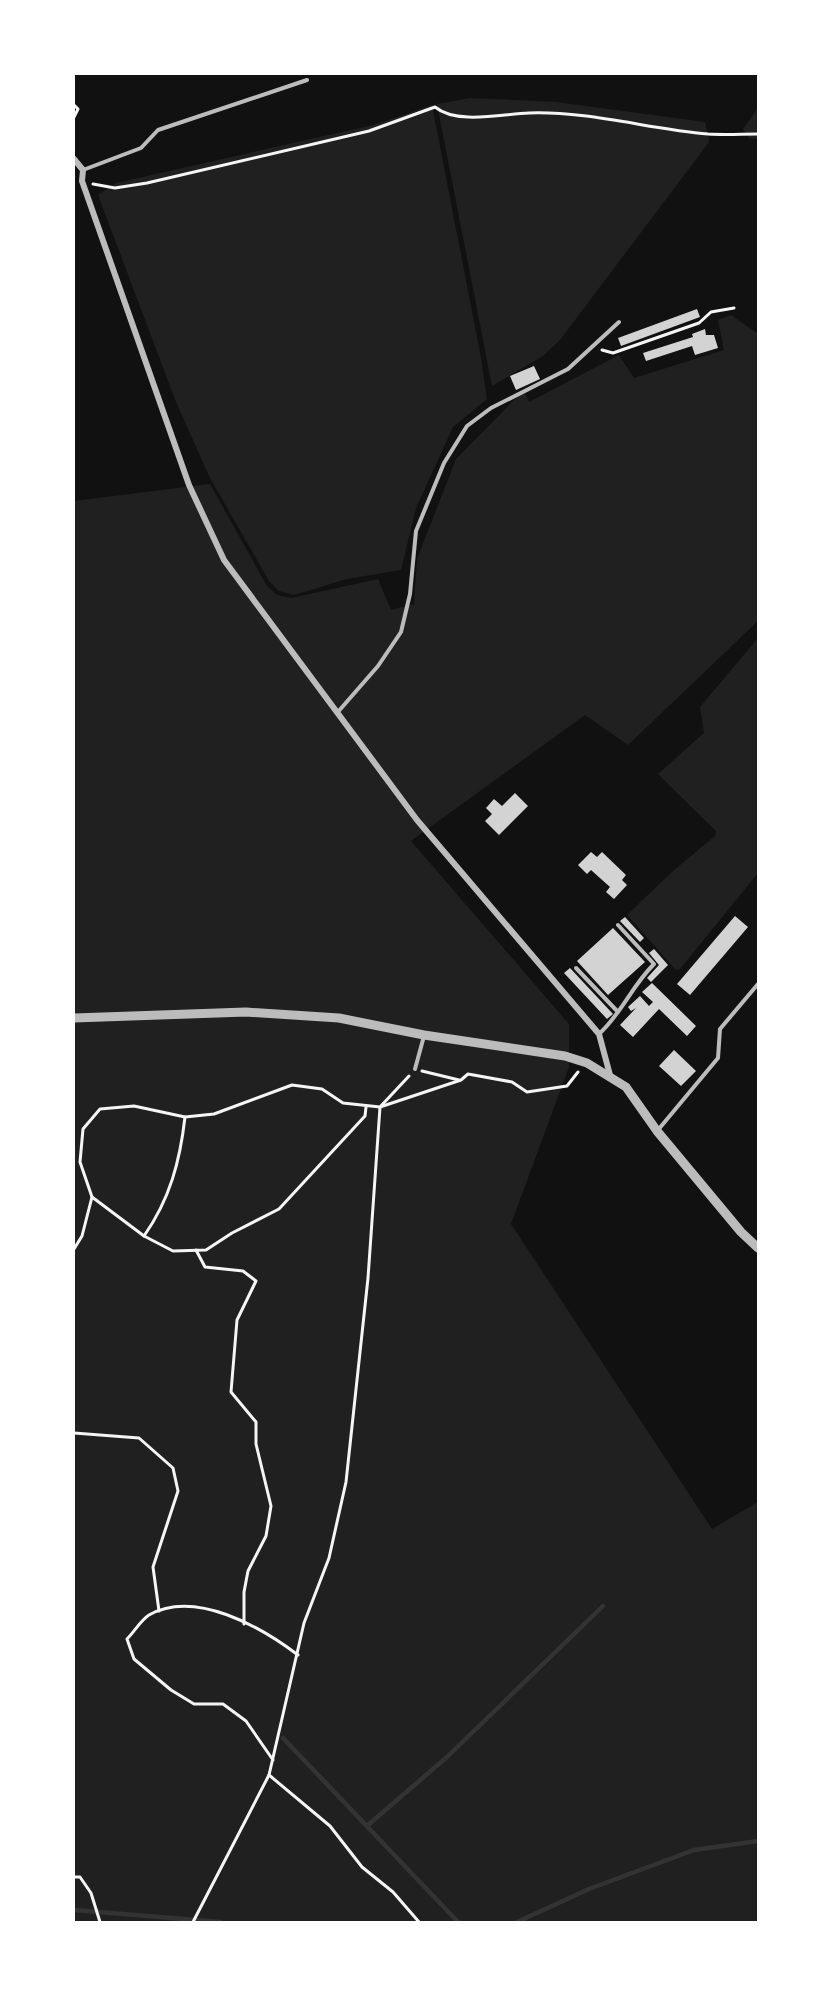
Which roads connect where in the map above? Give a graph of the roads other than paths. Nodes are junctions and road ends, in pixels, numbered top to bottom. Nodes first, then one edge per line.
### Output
1 (307, 80) dead end
2 (74, 159) edge
3 (83, 170) junction
4 (619, 322) dead end
5 (338, 712) junction
6 (618, 926) dead end
7 (576, 968) dead end
8 (759, 984) edge
9 (618, 1012) junction
10 (74, 1018) edge
11 (599, 1034) junction
12 (424, 1035) junction
13 (415, 1069) road end
14 (610, 1075) junction
15 (657, 1131) junction
16 (759, 1248) edge

1 - 3 lane
2 - 3 street
3 - 5 street
4 - 5 lane
5 - 11 street
6 - 9 lane
7 - 9 lane
8 - 15 lane
9 - 11 lane
10 - 12 street
11 - 14 street
12 - 13 lane
12 - 14 street
14 - 15 street
15 - 16 street

